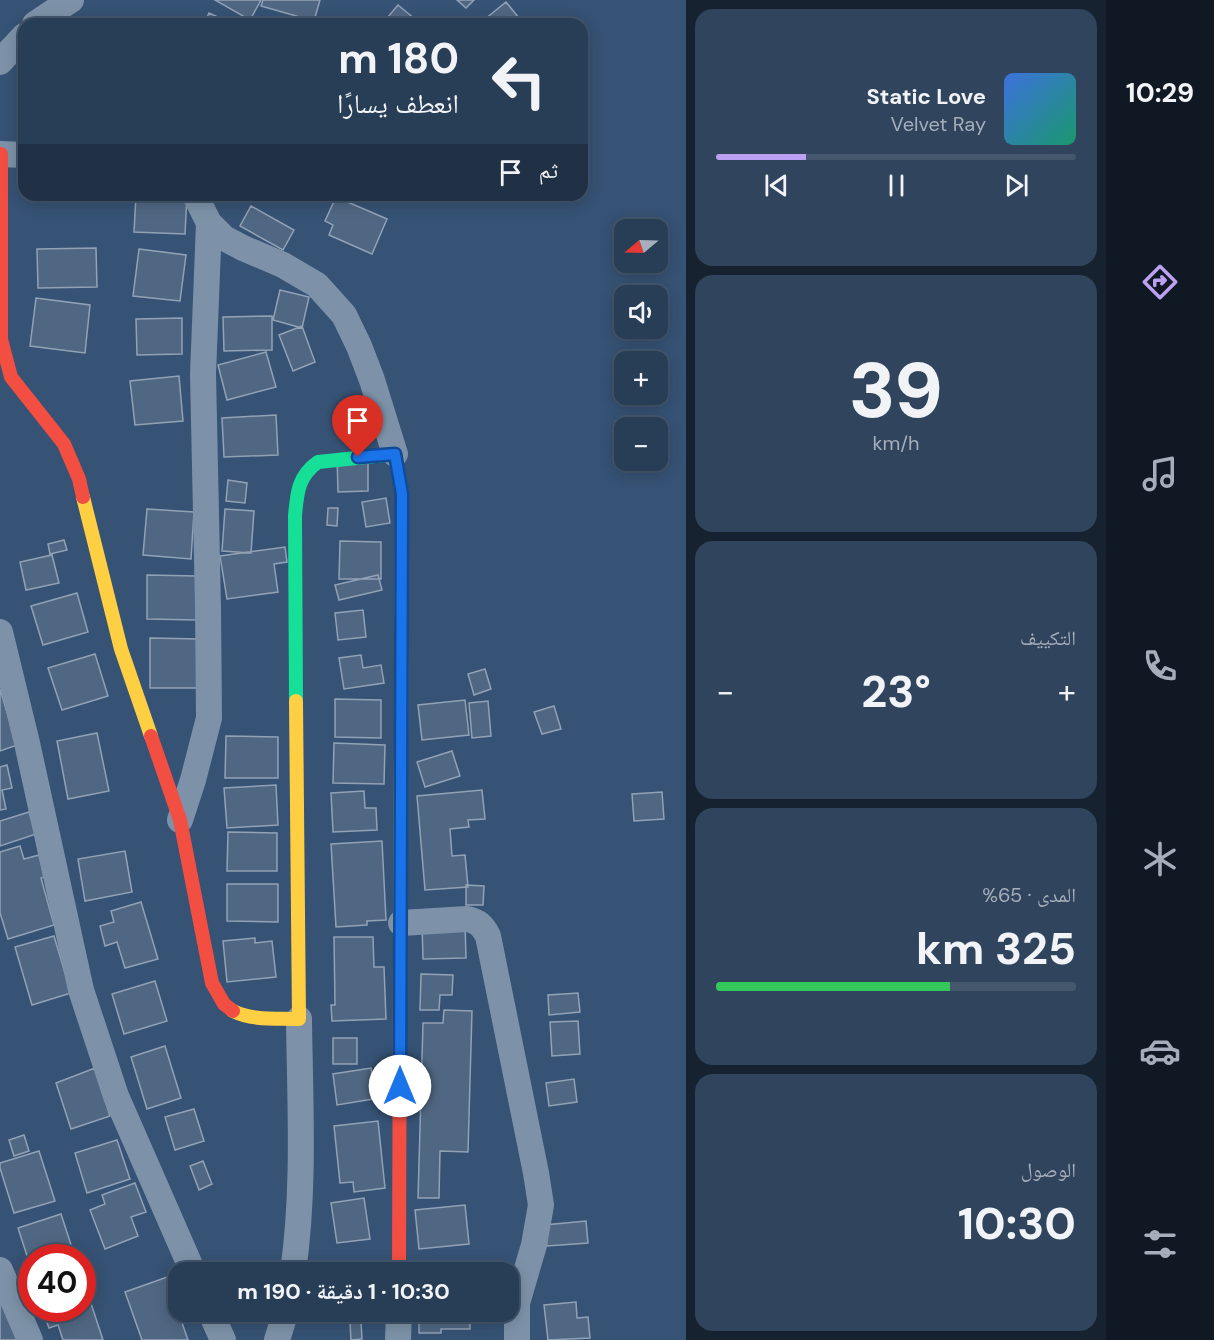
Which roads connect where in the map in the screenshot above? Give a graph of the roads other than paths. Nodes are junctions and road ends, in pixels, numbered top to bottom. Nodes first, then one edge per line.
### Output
1 (71, 0) edge
2 (44, 18) edge
3 (18, 42) edge
4 (0, 62) edge
5 (8, 154) edge
6 (198, 201) edge
7 (209, 223) junction
8 (395, 454) junction
9 (0, 632) edge
10 (180, 820) junction
11 (401, 923) junction
12 (299, 1019) junction
13 (189, 1262) edge
14 (295, 1262) edge
15 (399, 1262) edge
16 (0, 1270) edge
17 (215, 1322) edge
18 (283, 1322) edge
19 (399, 1322) edge
20 (30, 1340) edge
21 (223, 1340) edge
22 (277, 1340) edge
23 (399, 1340) edge
24 (517, 1340) edge

1 - 2 street
3 - 4 street
5 - 10 street
6 - 7 street
7 - 8 street
7 - 10 street
8 - 11 street
8 - 12 street
9 - 13 street
10 - 12 street
11 - 15 street
11 - 24 street
12 - 14 street
16 - 20 street
17 - 21 street
18 - 22 street
19 - 23 street

